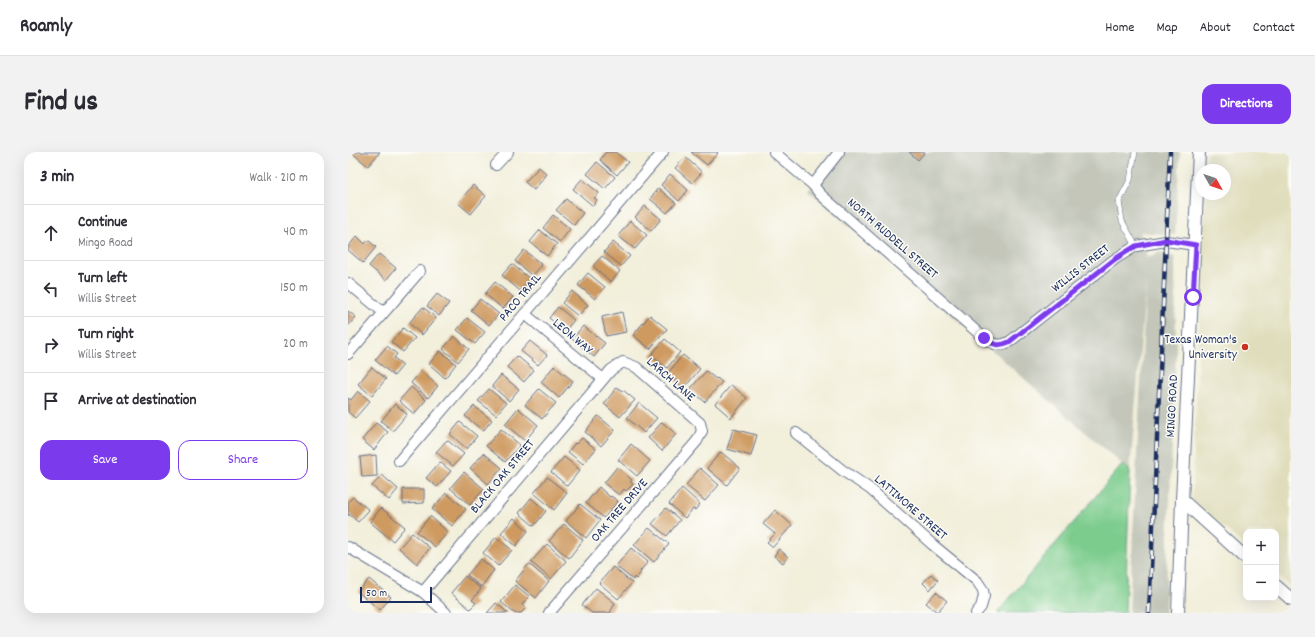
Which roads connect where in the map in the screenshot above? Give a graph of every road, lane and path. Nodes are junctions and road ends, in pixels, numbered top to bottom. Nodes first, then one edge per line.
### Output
1 (508, 152) edge
2 (663, 152) edge
3 (774, 152) edge
4 (839, 152) edge
5 (1135, 152) edge
6 (1199, 152) edge
7 (496, 165) dead end
8 (812, 185) junction
9 (1196, 245) junction
10 (1136, 246) junction
11 (420, 271) dead end
12 (348, 283) edge
13 (383, 312) junction
14 (525, 314) junction
15 (993, 344) joint
16 (348, 354) edge
17 (603, 379) junction
18 (700, 423) joint
19 (796, 433) dead end
20 (399, 461) dead end
21 (1182, 500) junction
22 (348, 547) edge
23 (1243, 555) edge
24 (1279, 589) edge
25 (423, 592) junction
26 (1291, 599) edge
27 (446, 613) edge
28 (549, 613) edge
29 (976, 613) edge
30 (1178, 613) edge

1 - 7 street
2 - 14 street, PACO TRAIL
3 - 8 street, NORTH RUDDELL STREET
4 - 8 street
5 - 10 lane
6 - 9 street, MINGO ROAD
8 - 15 street, NORTH RUDDELL STREET
9 - 10 street, WILLIS STREET
9 - 21 street, MINGO ROAD
10 - 15 street, WILLIS STREET
11 - 13 street
12 - 13 street
13 - 16 street
14 - 17 street, LEON WAY
14 - 20 street, PACO TRAIL
17 - 18 street, LARCH LANE
17 - 25 street, BLACK OAK STREET
18 - 28 street, OAK TREE DRIVE
19 - 29 street, LATTIMORE STREET
21 - 23 street
21 - 30 street, MINGO ROAD
22 - 25 street
24 - 26 street
25 - 27 street

